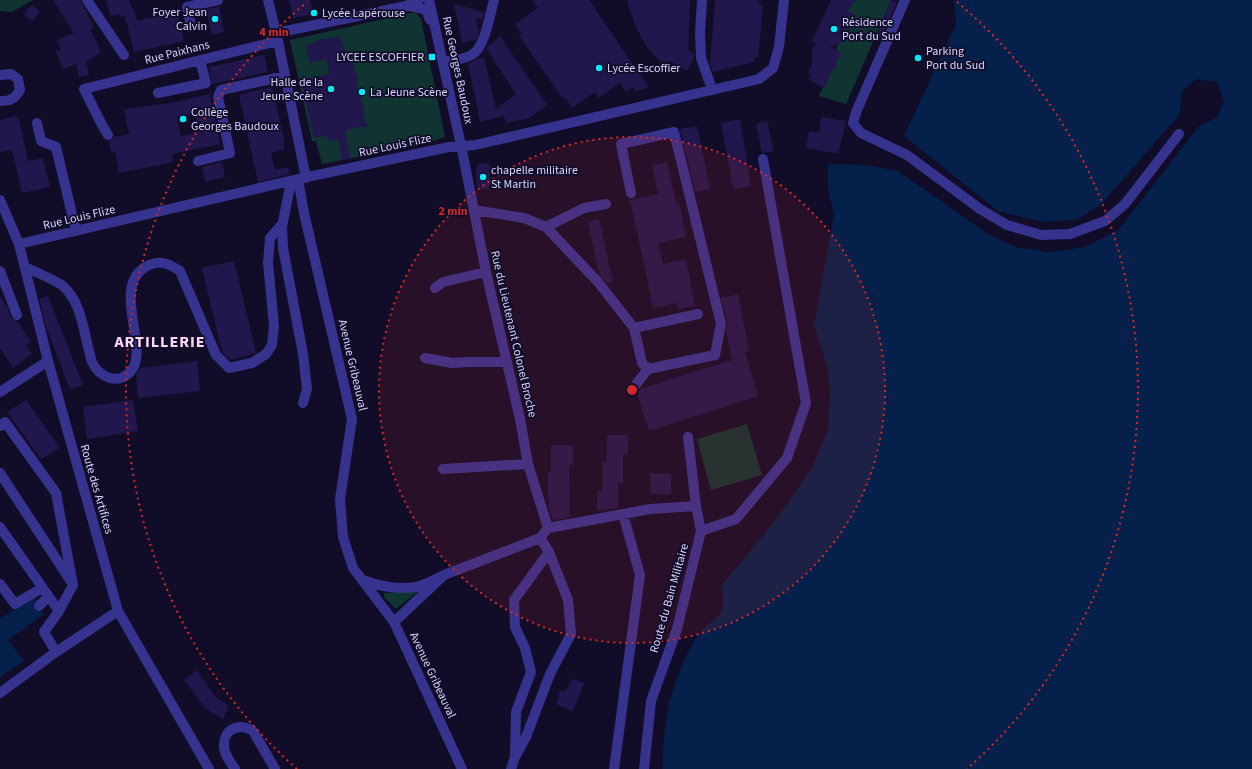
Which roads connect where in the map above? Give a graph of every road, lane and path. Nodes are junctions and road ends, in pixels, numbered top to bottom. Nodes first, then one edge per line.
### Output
1 (87, 0) edge
2 (218, 0) edge
3 (268, 0) edge
4 (419, 0) edge
5 (429, 0) edge
6 (494, 0) edge
7 (702, 0) edge
8 (784, 0) edge
9 (905, 0) edge
10 (405, 3) edge
11 (191, 26) dead end
12 (277, 37) junction
13 (124, 55) dead end
14 (200, 60) junction
15 (443, 62) junction
16 (0, 75) edge
17 (285, 76) junction
18 (712, 89) junction
19 (158, 93) dead end
20 (0, 101) edge
21 (37, 123) dead end
22 (1179, 134) dead end
23 (108, 135) dead end
24 (461, 145) junction
25 (449, 147) junction
26 (763, 159) dead end
27 (198, 161) dead end
28 (298, 179) junction
29 (631, 193) dead end
30 (0, 200) edge
31 (606, 204) dead end
32 (474, 210) junction
33 (283, 223) junction
34 (546, 228) junction
35 (76, 232) junction
36 (20, 244) junction
37 (25, 267) junction
38 (0, 271) edge
39 (486, 272) junction
40 (435, 288) dead end
41 (698, 314) dead end
42 (17, 315) dead end
43 (634, 328) junction
44 (425, 358) dead end
45 (48, 361) junction
46 (506, 362) junction
47 (648, 369) junction
48 (634, 387) dead end
49 (2, 388) edge
50 (303, 404) dead end
51 (0, 426) edge
52 (688, 437) dead end
53 (528, 464) junction
54 (443, 469) dead end
55 (0, 474) edge
56 (696, 506) junction
57 (623, 514) junction
58 (0, 527) edge
59 (548, 528) junction
60 (701, 531) junction
61 (540, 538) junction
62 (549, 552) junction
63 (444, 575) junction
64 (362, 580) junction
65 (0, 584) edge
66 (73, 585) junction
67 (42, 588) junction
68 (48, 597) junction
69 (39, 606) dead end
70 (59, 611) junction
71 (118, 611) junction
72 (394, 622) junction
73 (56, 652) junction
74 (0, 693) edge
75 (515, 757) junction
76 (209, 769) edge
77 (235, 769) edge
78 (275, 769) edge
79 (462, 769) edge
80 (511, 769) edge
81 (614, 769) edge
82 (644, 769) edge

1 - 13 street
2 - 11 street
3 - 12 street, Avenue Gribeauval
4 - 10 street, Rue Paixhans
5 - 15 street, Rue Georges Baudoux
6 - 15 street
7 - 18 street
8 - 18 street, Rue Louis Flize
9 - 22 street
10 - 12 street, Rue Paixhans
10 - 25 street, Rue Georges Baudoux
12 - 14 street, Rue Paixhans
12 - 17 street, Avenue Gribeauval
14 - 19 street
14 - 23 street, Rue Paixhans
15 - 24 street, Rue Georges Baudoux
16 - 20 street
17 - 27 street
17 - 28 street, Avenue Gribeauval
18 - 24 street, Rue Louis Flize
21 - 35 street
24 - 25 street, Rue Louis Flize
24 - 32 street, Rue du Lieutenant Colonel Broche
25 - 28 street, Rue Louis Flize
26 - 60 street
28 - 33 street
28 - 35 street, Rue Louis Flize
28 - 64 street, Avenue Gribeauval
29 - 47 street
30 - 36 street, Route des Artifices
31 - 34 street
32 - 34 street
32 - 39 street, Rue du Lieutenant Colonel Broche
33 - 37 street
33 - 50 street
34 - 43 street
35 - 36 street, Rue Louis Flize
36 - 37 street, Route des Artifices
37 - 45 street, Route des Artifices
38 - 42 street
39 - 40 street
39 - 46 street, Rue du Lieutenant Colonel Broche
41 - 43 street
43 - 47 street
44 - 46 street
45 - 49 street
45 - 71 street, Route des Artifices
46 - 53 street, Rue du Lieutenant Colonel Broche
47 - 48 street
51 - 66 street
52 - 56 street, Route du Bain Militaire
53 - 54 street
53 - 59 street, Rue du Lieutenant Colonel Broche
55 - 66 street
56 - 57 street
56 - 60 street, Route du Bain Militaire
57 - 59 street
57 - 81 street
58 - 67 street
59 - 61 street
60 - 82 street, Route du Bain Militaire
61 - 62 street
61 - 63 street
62 - 75 street
62 - 75 street
63 - 64 street
63 - 72 street
64 - 72 street, Avenue Gribeauval
65 - 67 street
66 - 70 street
67 - 68 street
68 - 69 street
68 - 70 street
70 - 73 street
71 - 73 street
71 - 76 street, Route des Artifices
72 - 79 street, Avenue Gribeauval
73 - 74 street
75 - 80 street
77 - 78 street

